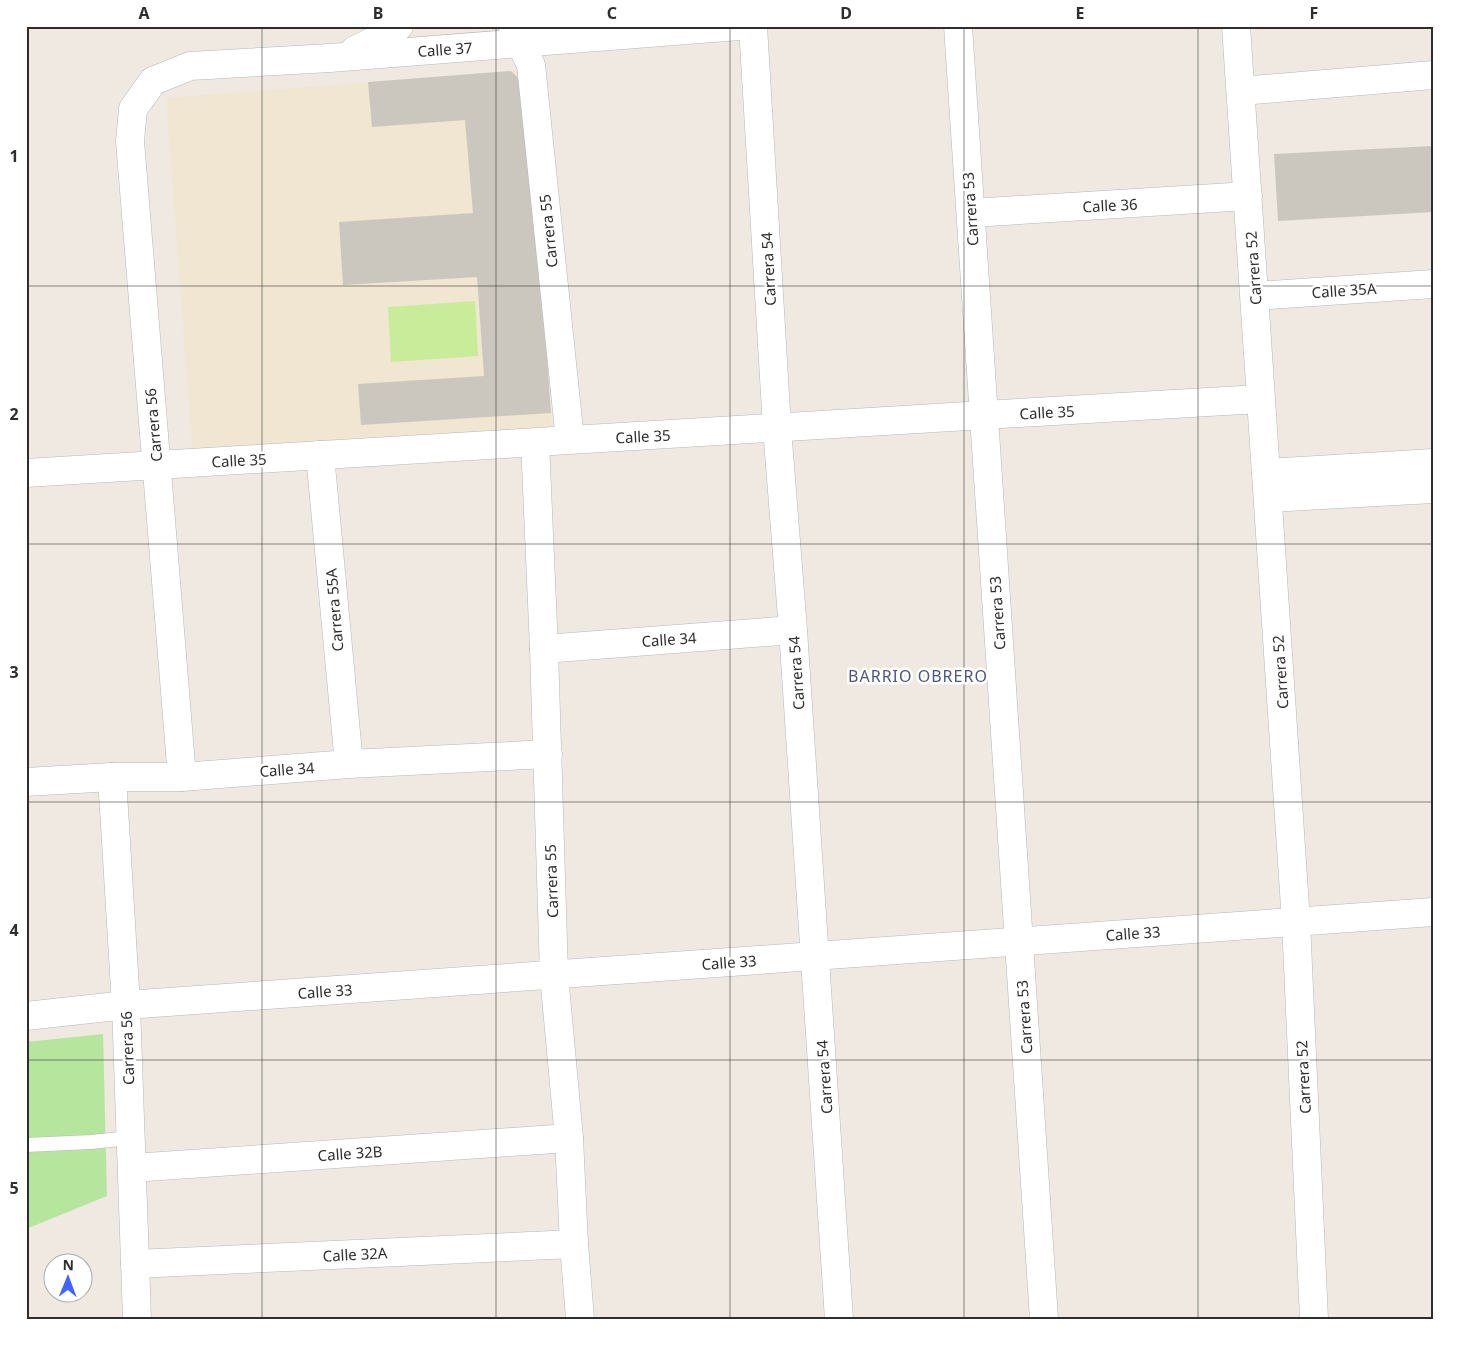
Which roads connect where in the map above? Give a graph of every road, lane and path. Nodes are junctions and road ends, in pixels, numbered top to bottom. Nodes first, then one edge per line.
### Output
1 (399, 26) edge
2 (738, 26) edge
3 (753, 26) edge
4 (958, 26) edge
5 (1236, 26) edge
6 (516, 35) edge
7 (340, 57) junction
8 (1433, 75) edge
9 (153, 80) joint
10 (1241, 91) junction
11 (1248, 196) junction
12 (971, 213) junction
13 (1433, 284) edge
14 (1255, 296) junction
15 (1260, 399) junction
16 (984, 415) junction
17 (778, 428) junction
18 (570, 440) junction
19 (535, 442) junction
20 (320, 455) junction
21 (1433, 463) edge
22 (157, 465) junction
23 (26, 473) edge
24 (1268, 485) junction
25 (1433, 489) edge
26 (793, 630) junction
27 (544, 649) junction
28 (548, 754) junction
29 (348, 764) junction
30 (112, 777) junction
31 (182, 777) junction
32 (26, 782) edge
33 (1433, 912) edge
34 (1296, 922) junction
35 (1020, 941) junction
36 (816, 956) junction
37 (554, 975) junction
38 (126, 1006) junction
39 (26, 1016) edge
40 (130, 1138) junction
41 (569, 1138) junction
42 (26, 1145) edge
43 (132, 1168) junction
44 (574, 1244) junction
45 (135, 1264) junction
46 (137, 1319) edge
47 (580, 1319) edge
48 (839, 1319) edge
49 (1044, 1319) edge
50 (1314, 1319) edge

1 - 7 street
2 - 6 street, Calle 37
3 - 17 street, Carrera 54
4 - 12 street, Carrera 53
5 - 10 street, Carrera 52
6 - 7 street, Calle 37
6 - 18 street, Carrera 55
7 - 9 street, Calle 37
8 - 10 street
9 - 22 street, Carrera 56
10 - 11 street, Carrera 52
11 - 12 street, Calle 36
11 - 14 street, Carrera 52
12 - 16 street, Carrera 53
13 - 14 street, Calle 35A
14 - 15 street, Carrera 52
15 - 16 street, Calle 35
15 - 24 street, Carrera 52
16 - 17 street, Calle 35
16 - 35 street, Carrera 53
17 - 18 street, Calle 35
17 - 26 street, Carrera 54
18 - 19 street, Calle 35
19 - 20 street, Calle 35
19 - 27 street, Carrera 55
20 - 22 street, Calle 35
20 - 29 street, Carrera 55A
21 - 24 street
22 - 23 street, Calle 35
22 - 31 street, Carrera 56
24 - 25 street
24 - 34 street, Carrera 52
26 - 27 street, Calle 34
26 - 36 street, Carrera 54
27 - 28 street, Carrera 55
28 - 29 street, Calle 34
28 - 37 street, Carrera 55
29 - 31 street, Calle 34
30 - 31 street, Calle 34
30 - 32 street, Calle 34
30 - 38 street, Carrera 56
33 - 34 street, Calle 33
34 - 35 street, Calle 33
34 - 50 street, Carrera 52
35 - 36 street, Calle 33
35 - 49 street, Carrera 53
36 - 37 street, Calle 33
36 - 48 street, Carrera 54
37 - 38 street, Calle 33
37 - 41 street, Carrera 55
38 - 39 street, Calle 33
38 - 40 street, Carrera 56
40 - 42 lane
40 - 43 street, Carrera 56
41 - 43 street, Calle 32B
41 - 44 street, Carrera 55
43 - 45 street, Carrera 56
44 - 45 street, Calle 32A
44 - 47 street, Carrera 55
45 - 46 street, Carrera 56

